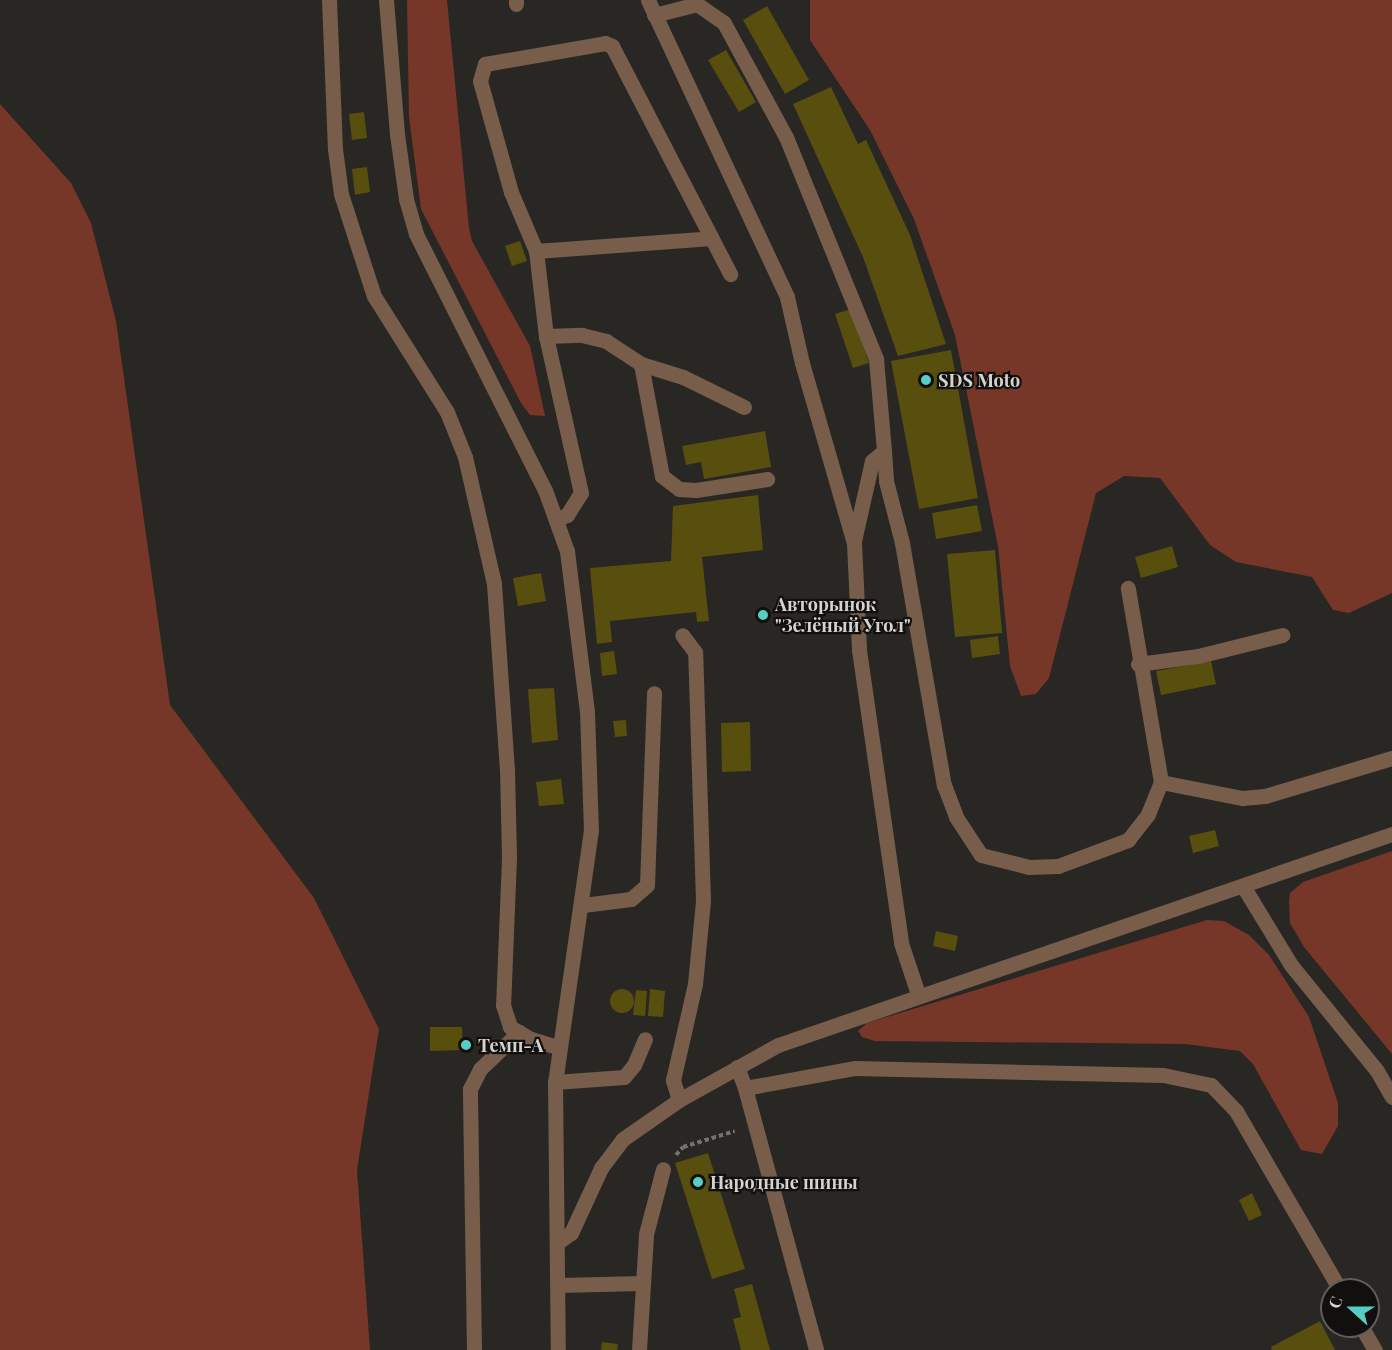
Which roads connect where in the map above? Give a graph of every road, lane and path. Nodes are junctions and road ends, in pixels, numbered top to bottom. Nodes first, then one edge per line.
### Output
1 (329, 0) edge
2 (386, 0) edge
3 (648, 0) edge
4 (654, 15) junction
5 (712, 238) junction
6 (536, 251) junction
7 (730, 274) dead end
8 (546, 336) junction
9 (641, 364) junction
10 (744, 407) dead end
11 (884, 451) junction
12 (767, 479) dead end
13 (557, 519) junction
14 (854, 543) junction
15 (1128, 588) dead end
16 (682, 635) dead end
17 (1282, 635) dead end
18 (1138, 664) junction
19 (654, 693) dead end
20 (1392, 758) edge
21 (1161, 782) junction
22 (1392, 834) edge
23 (1243, 886) junction
24 (583, 905) junction
25 (918, 994) junction
26 (519, 1032) junction
27 (645, 1039) dead end
28 (558, 1047) junction
29 (737, 1067) junction
30 (555, 1082) junction
31 (745, 1088) junction
32 (1392, 1097) edge
33 (679, 1100) junction
34 (719, 1135) dead end
35 (683, 1147) dead end
36 (663, 1169) dead end
37 (557, 1244) junction
38 (1333, 1278) edge
39 (641, 1283) junction
40 (558, 1285) junction
41 (474, 1350) edge
42 (558, 1350) edge
43 (639, 1350) edge
44 (816, 1350) edge

1 - 26 street
2 - 13 street
3 - 4 street
4 - 11 street
4 - 14 street
5 - 6 street
5 - 6 street
5 - 7 street
6 - 8 street
8 - 9 street
8 - 13 street
9 - 10 street
9 - 12 street
11 - 14 street
11 - 21 street
13 - 24 street
14 - 25 street
15 - 18 street
16 - 33 street
17 - 18 street
18 - 21 street
19 - 24 street
20 - 21 street
22 - 23 street
23 - 25 street
23 - 32 street
24 - 28 street
25 - 29 street
26 - 28 street
26 - 41 street
27 - 30 street
28 - 30 street
29 - 31 street
29 - 33 street
30 - 37 street
31 - 38 street
31 - 44 street
33 - 37 street
34 - 35 path
36 - 39 street
37 - 40 street
39 - 40 street
39 - 43 street
40 - 42 street

